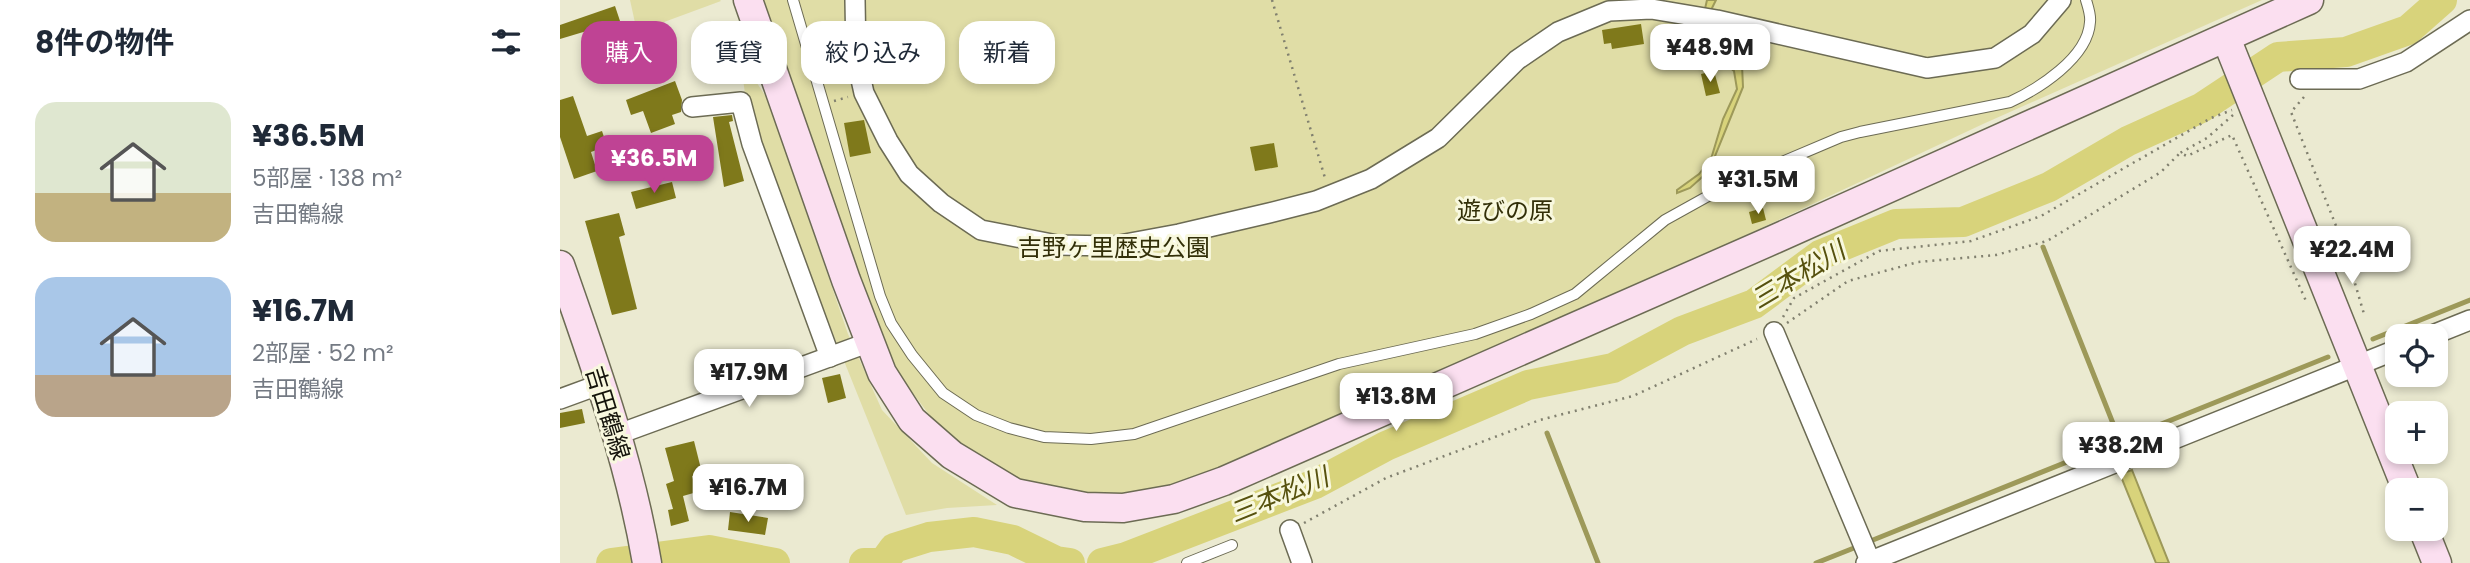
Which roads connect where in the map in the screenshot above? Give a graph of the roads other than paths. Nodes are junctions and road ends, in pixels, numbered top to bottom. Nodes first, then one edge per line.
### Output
1 (748, 0) edge
2 (793, 0) edge
3 (855, 0) edge
4 (2061, 0) edge
5 (2087, 0) edge
6 (2309, 0) edge
7 (2470, 20) edge
8 (2229, 47) junction
9 (2303, 86) road end
10 (692, 107) dead end
11 (560, 265) edge
12 (2470, 320) edge
13 (2448, 329) edge
14 (1774, 332) road end
15 (870, 342) junction
16 (2385, 354) edge
17 (830, 357) junction
18 (2357, 366) junction
19 (601, 384) junction
20 (560, 399) edge
21 (616, 435) junction
22 (2402, 478) edge
23 (1290, 530) road end
24 (2428, 541) edge
25 (1232, 545) dead end
26 (645, 550) edge
27 (1867, 555) edge
28 (1187, 563) edge
29 (1302, 563) edge
30 (2437, 563) edge

1 - 15 street
2 - 5 lane
3 - 4 street
6 - 8 street
7 - 9 street
8 - 15 street
8 - 18 street
10 - 17 street
11 - 19 street, 吉田鶴線
12 - 13 street
14 - 27 street
15 - 17 street
16 - 18 street
17 - 21 street
18 - 22 street
18 - 27 street
19 - 20 street
19 - 21 street, 吉田鶴線
21 - 26 street, 吉田鶴線
23 - 29 street
24 - 30 street
25 - 28 lane

